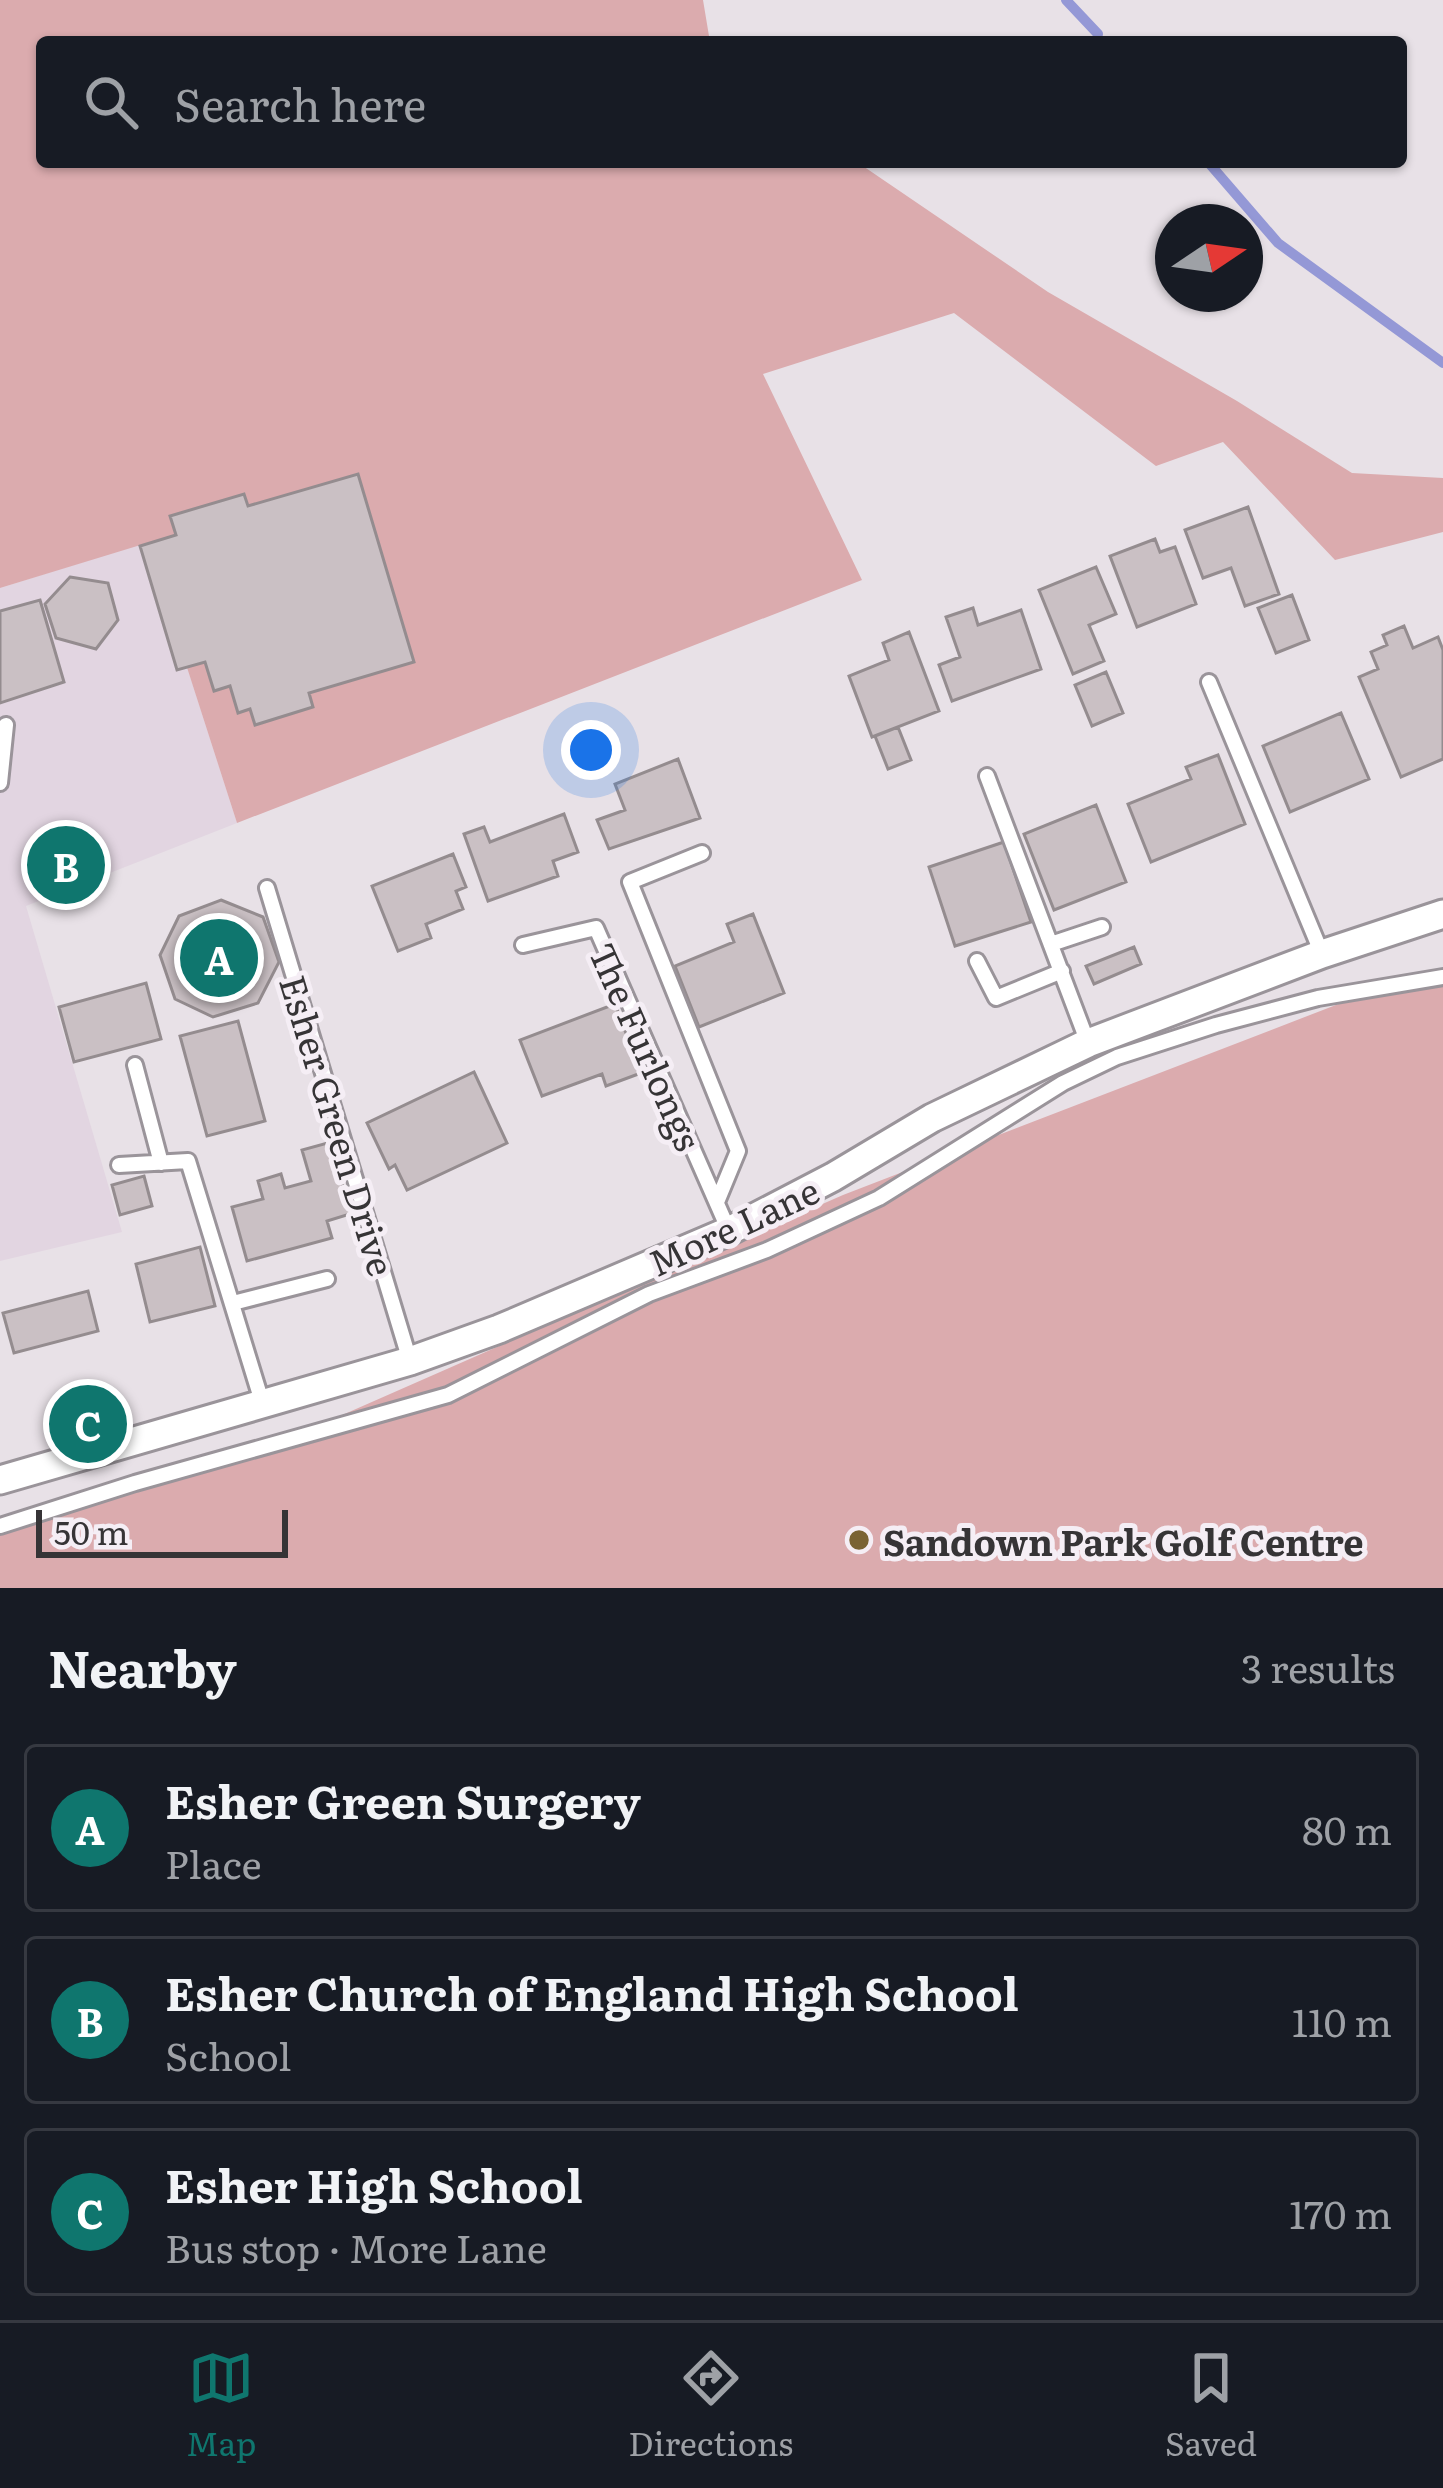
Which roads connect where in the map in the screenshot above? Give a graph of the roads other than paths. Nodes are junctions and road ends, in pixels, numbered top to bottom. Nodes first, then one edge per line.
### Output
1 (1209, 682) dead end
2 (6, 724) dead end
3 (987, 776) dead end
4 (0, 783) edge
5 (702, 854) dead end
6 (268, 888) dead end
7 (1443, 914) edge
8 (1102, 927) dead end
9 (1052, 944) junction
10 (523, 945) dead end
11 (1322, 954) junction
12 (977, 961) dead end
13 (1062, 971) junction
14 (1443, 977) edge
15 (1088, 1043) junction
16 (135, 1065) dead end
17 (161, 1162) junction
18 (119, 1166) dead end
19 (717, 1202) junction
20 (730, 1231) junction
21 (327, 1280) dead end
22 (233, 1303) junction
23 (410, 1361) junction
24 (263, 1405) junction
25 (0, 1480) edge
26 (0, 1526) edge

1 - 11 lane
2 - 4 lane
3 - 9 lane
5 - 19 lane
6 - 23 lane, Esher Green Drive
7 - 11 street, More Lane
8 - 9 lane
9 - 13 lane
10 - 19 lane, The Furlongs
11 - 15 street, More Lane
12 - 13 lane
13 - 15 lane
14 - 26 lane
15 - 20 street, More Lane
16 - 17 lane
17 - 18 lane
17 - 22 lane
19 - 20 lane, The Furlongs
20 - 23 street, More Lane
21 - 22 lane
22 - 24 lane
23 - 24 street, More Lane
24 - 25 street, More Lane

